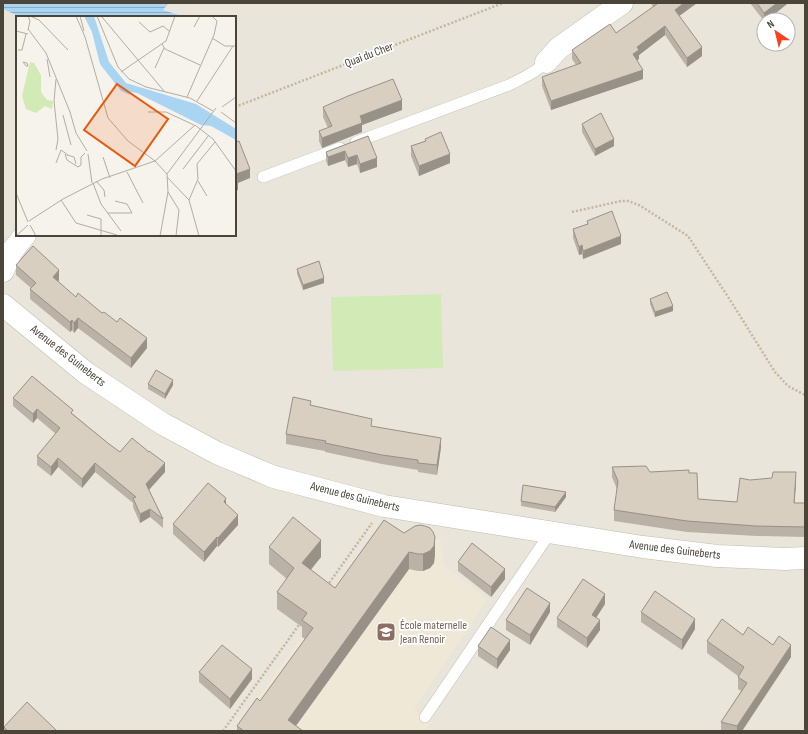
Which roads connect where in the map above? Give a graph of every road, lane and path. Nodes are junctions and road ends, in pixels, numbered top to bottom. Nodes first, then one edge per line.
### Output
1 (503, 3) edge
2 (622, 3) edge
3 (546, 62) joint
4 (236, 107) edge
5 (264, 177) dead end
6 (572, 212) dead end
7 (3, 304) edge
8 (805, 395) edge
9 (371, 523) dead end
10 (550, 532) junction
11 (805, 558) edge
12 (323, 591) edge
13 (301, 622) edge
14 (425, 717) dead end
15 (223, 731) edge

1 - 4 path, Quai du Cher
2 - 3 street
3 - 5 lane
6 - 8 path
7 - 10 street, Avenue des Guineberts
9 - 12 path
10 - 11 street, Avenue des Guineberts
10 - 14 lane
13 - 15 path

